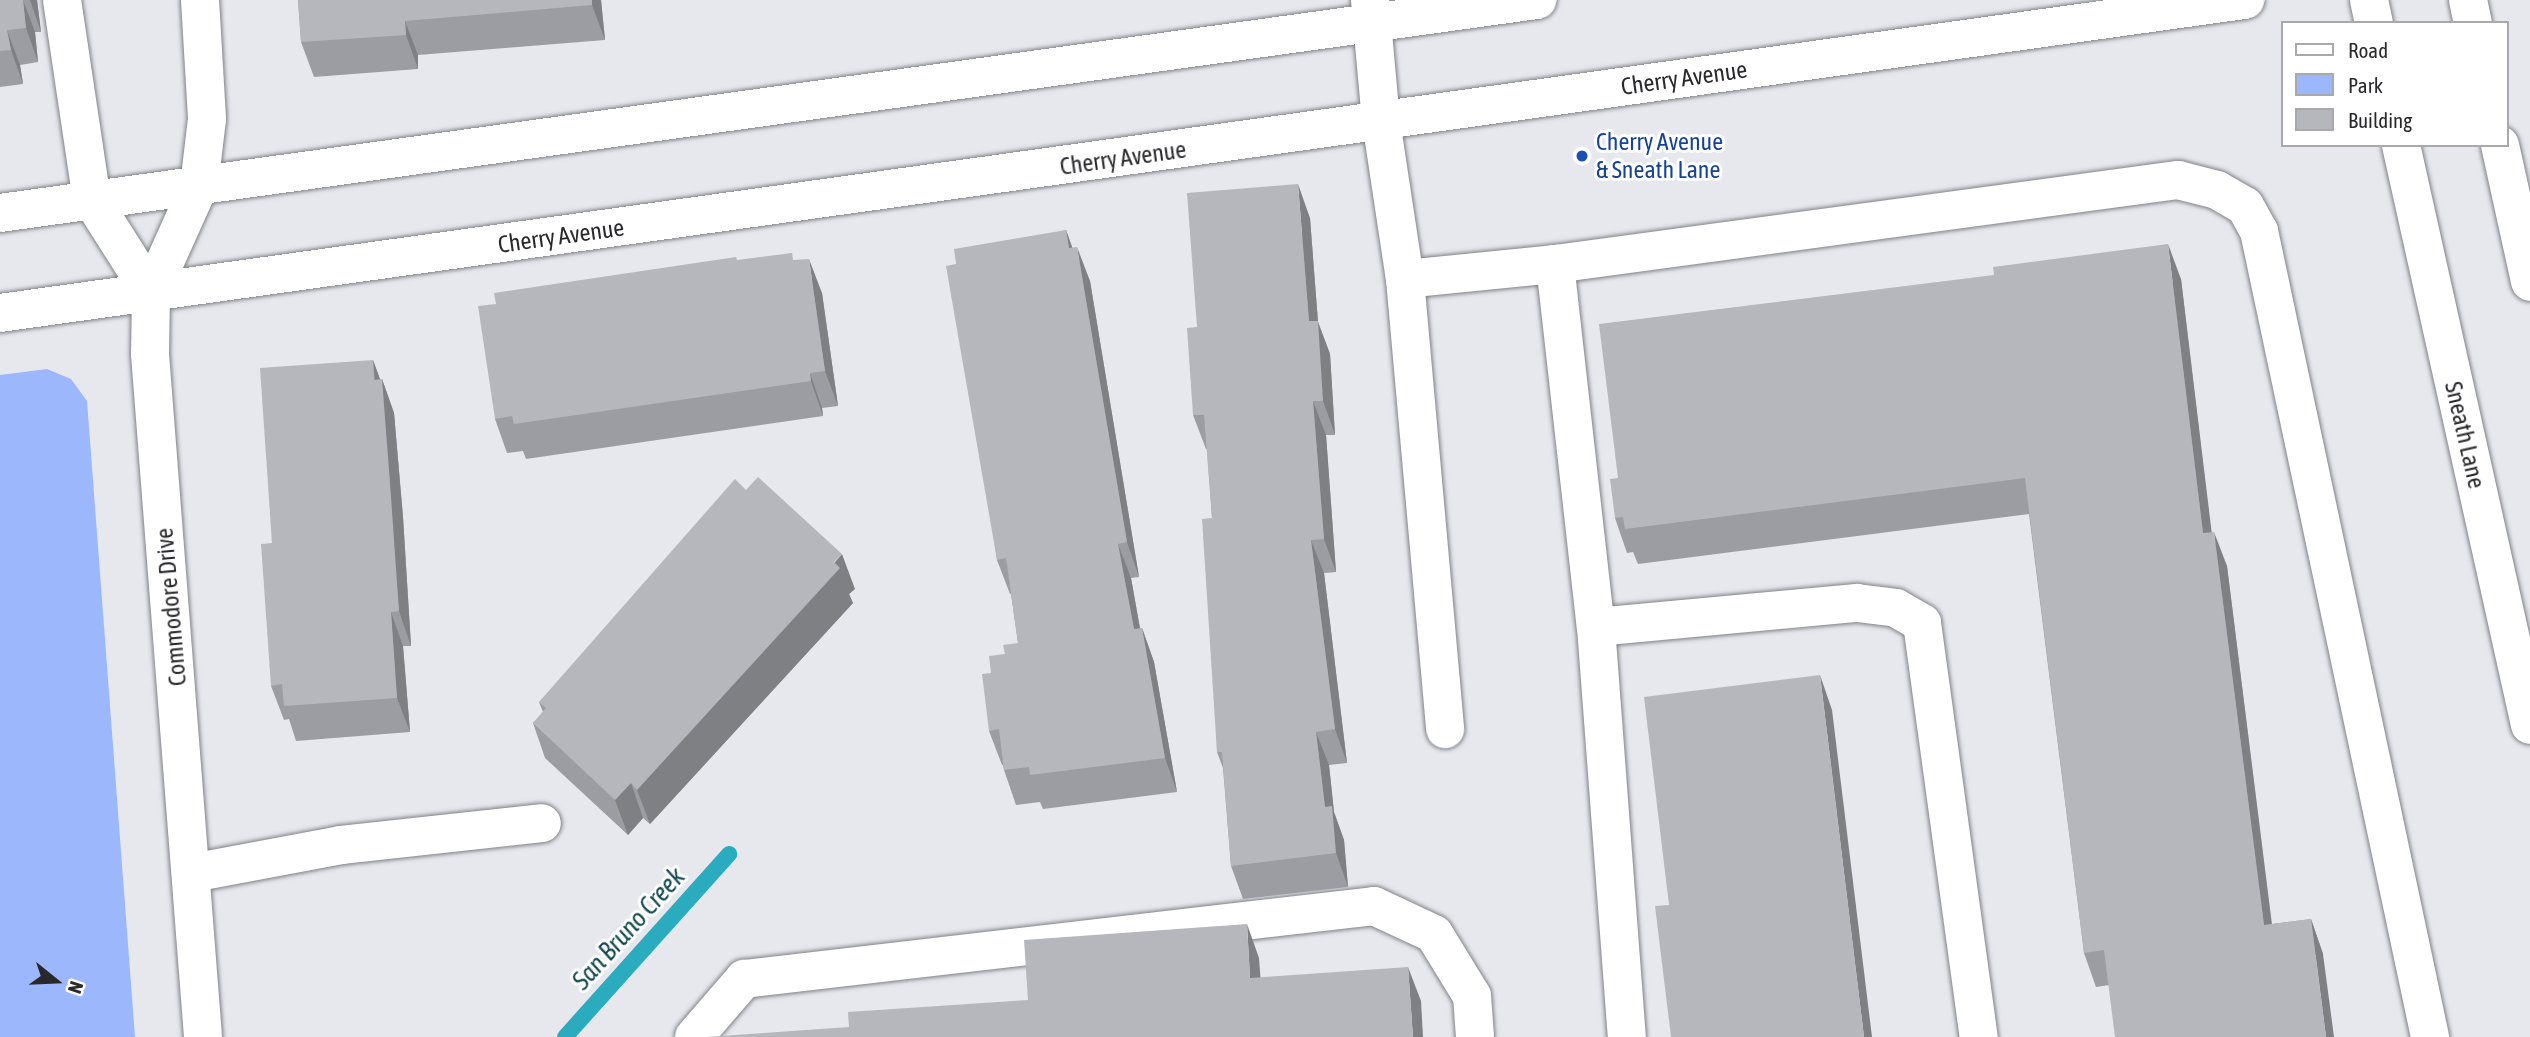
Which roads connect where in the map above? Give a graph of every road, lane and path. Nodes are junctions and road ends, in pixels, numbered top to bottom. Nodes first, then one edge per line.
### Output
1 (62, 0) edge
2 (200, 0) edge
3 (1537, 0) edge
4 (2245, 0) edge
5 (2369, 0) edge
6 (2468, 0) edge
7 (1371, 11) edge
8 (2374, 21) edge
9 (2473, 21) edge
10 (1381, 121) junction
11 (2401, 147) edge
12 (2500, 147) edge
13 (200, 186) junction
14 (92, 200) junction
15 (0, 213) edge
16 (1555, 264) junction
17 (1405, 279) junction
18 (2530, 282) edge
19 (150, 293) junction
20 (0, 313) edge
21 (1596, 627) junction
22 (2530, 725) edge
23 (1445, 729) dead end
24 (542, 823) dead end
25 (192, 873) junction
26 (203, 1037) edge
27 (694, 1037) edge
28 (1475, 1037) edge
29 (1627, 1037) edge
30 (1979, 1037) edge
31 (2430, 1037) edge

1 - 14 street
2 - 13 street, Commodore Drive
3 - 7 street
4 - 10 street, Cherry Avenue
5 - 8 street
6 - 9 street
7 - 10 street
7 - 13 street
10 - 17 street
10 - 19 street, Cherry Avenue
11 - 22 street, Sneath Lane
12 - 18 street
13 - 14 street
13 - 19 street, Commodore Drive
14 - 15 street
14 - 19 street
16 - 17 street
16 - 21 street
16 - 31 street
17 - 23 street
19 - 20 street, Cherry Avenue
19 - 25 street, Commodore Drive
21 - 29 street
21 - 30 street
24 - 25 street
25 - 26 street, Commodore Drive
27 - 28 street

